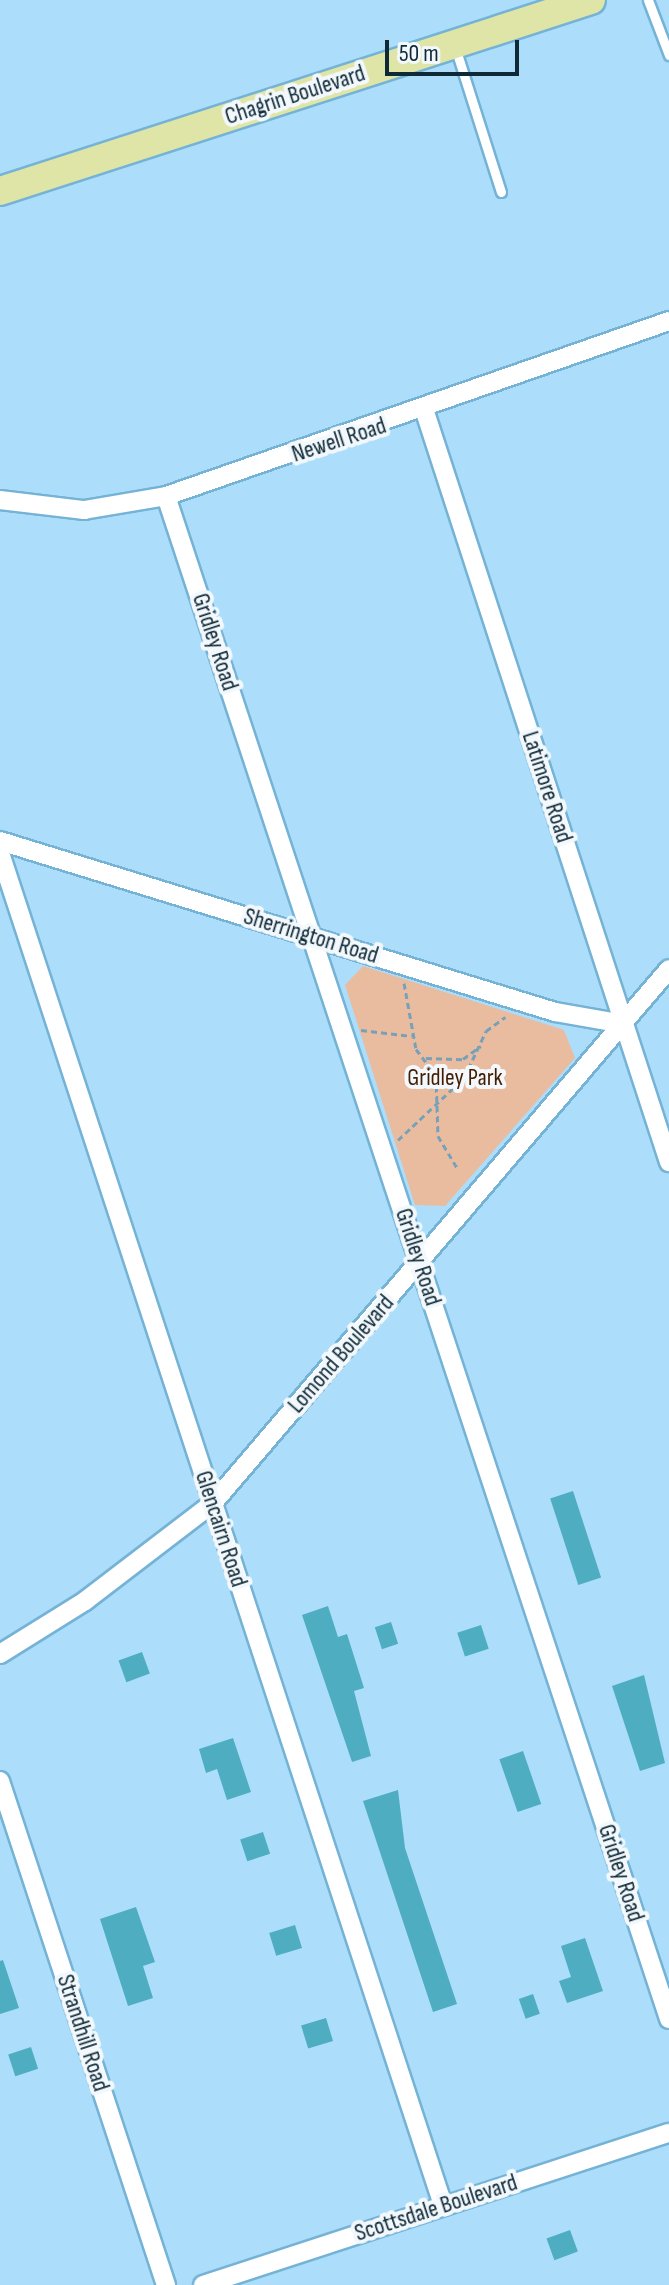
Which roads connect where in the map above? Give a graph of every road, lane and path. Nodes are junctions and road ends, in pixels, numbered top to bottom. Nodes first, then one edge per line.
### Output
1 (591, 0) edge
2 (648, 0) edge
3 (454, 43) junction
4 (669, 55) edge
5 (0, 191) edge
6 (501, 192) dead end
7 (669, 321) edge
8 (425, 412) junction
9 (166, 496) junction
10 (0, 500) edge
11 (0, 841) edge
12 (0, 853) edge
13 (312, 936) junction
14 (669, 969) edge
15 (404, 983) dead end
16 (508, 1015) dead end
17 (624, 1024) junction
18 (361, 1030) dead end
19 (412, 1036) junction
20 (481, 1046) junction
21 (425, 1058) junction
22 (438, 1099) junction
23 (398, 1140) dead end
24 (669, 1162) edge
25 (458, 1169) dead end
26 (420, 1263) junction
27 (213, 1503) junction
28 (0, 1654) edge
29 (0, 1781) edge
30 (669, 2019) edge
31 (669, 2133) edge
32 (443, 2205) junction
33 (166, 2285) edge
34 (203, 2285) edge

1 - 3 main road, Chagrin Boulevard
2 - 4 lane
3 - 5 main road, Chagrin Boulevard
3 - 6 lane
7 - 8 street, Newell Road
8 - 9 street, Newell Road
8 - 17 street, Latimore Road
9 - 10 street, Newell Road
9 - 13 street, Gridley Road
11 - 13 street, Sherrington Road
12 - 27 street, Glencairn Road
13 - 17 street, Sherrington Road
13 - 26 street, Gridley Road
14 - 17 street, Lomond Boulevard
15 - 19 path
16 - 20 path
17 - 24 street, Latimore Road
17 - 26 street, Lomond Boulevard
18 - 19 path
19 - 21 path
20 - 21 path
20 - 22 path
21 - 22 path
22 - 23 path
22 - 25 path
26 - 27 street, Lomond Boulevard
26 - 30 street, Gridley Road
27 - 28 street, Lomond Boulevard
27 - 32 street, Glencairn Road
29 - 33 street, Strandhill Road
31 - 32 street, Scottsdale Boulevard
32 - 34 street, Scottsdale Boulevard

